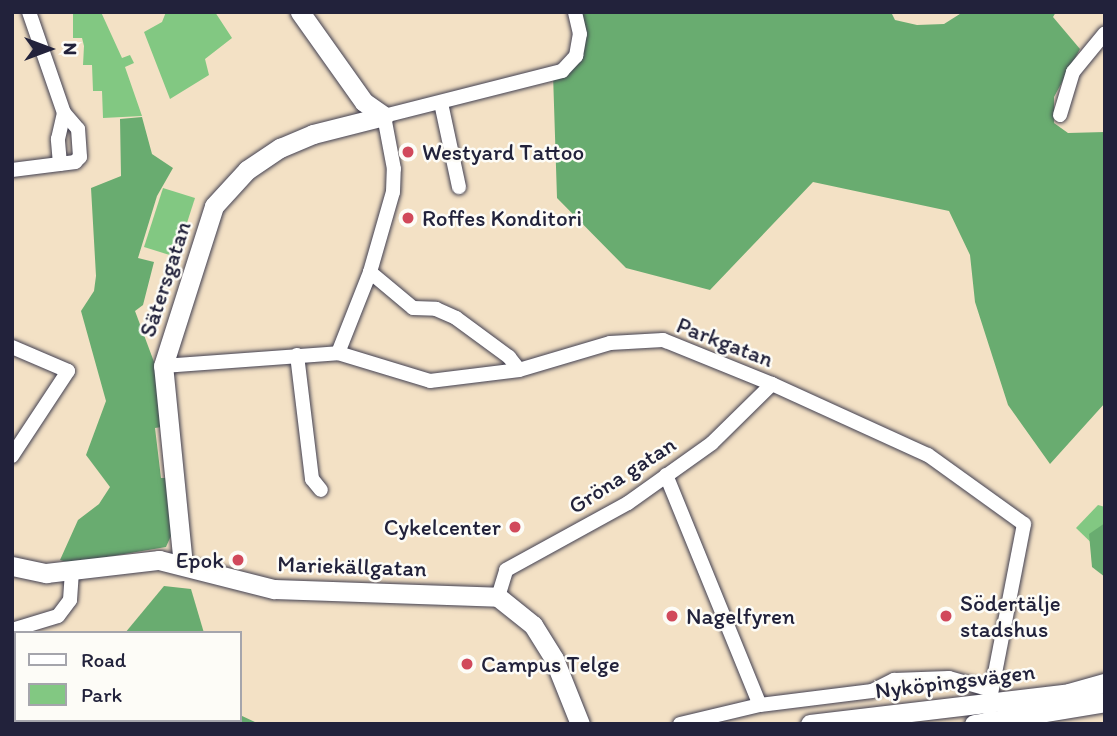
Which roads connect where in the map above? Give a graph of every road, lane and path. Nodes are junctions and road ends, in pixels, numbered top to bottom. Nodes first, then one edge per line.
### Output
1 (29, 12) edge
2 (299, 12) edge
3 (575, 12) edge
4 (1105, 33) edge
5 (442, 103) junction
6 (64, 113) junction
7 (1060, 115) dead end
8 (384, 116) junction
9 (67, 163) junction
10 (12, 170) edge
11 (459, 187) dead end
12 (370, 272) junction
13 (12, 347) edge
14 (338, 353) junction
15 (297, 355) junction
16 (163, 366) junction
17 (519, 370) junction
18 (772, 384) junction
19 (12, 456) edge
20 (666, 475) junction
21 (321, 490) dead end
22 (183, 565) junction
23 (12, 566) edge
24 (72, 570) junction
25 (498, 597) junction
26 (12, 630) edge
27 (1105, 684) edge
28 (1105, 702) edge
29 (760, 705) junction
30 (985, 710) edge
31 (580, 724) edge
32 (680, 724) edge
33 (810, 724) edge

1 - 6 street
2 - 8 street
3 - 5 street
4 - 7 street
5 - 8 street
5 - 11 street
6 - 9 street
6 - 9 street
8 - 12 street
8 - 16 street, Sätersgatan
9 - 10 street
12 - 14 street
12 - 17 street
13 - 19 street
14 - 15 street, Parkgatan
14 - 17 street, Parkgatan
15 - 16 street, Parkgatan
15 - 21 street
16 - 22 street, Sätersgatan
17 - 18 street, Parkgatan
18 - 20 street, Gröna gatan
18 - 30 street, Parkgatan
20 - 25 street, Gröna gatan
20 - 29 street
22 - 24 street, Mariekällgatan
22 - 25 street, Mariekällgatan
23 - 24 street, Mariekällgatan
24 - 26 street
25 - 31 street
27 - 30 street, Nyköpingsvägen
28 - 30 street, Nyköpingsvägen
29 - 30 street, Nyköpingsvägen
29 - 32 street, Nyköpingsvägen
30 - 33 street, Nyköpingsvägen

